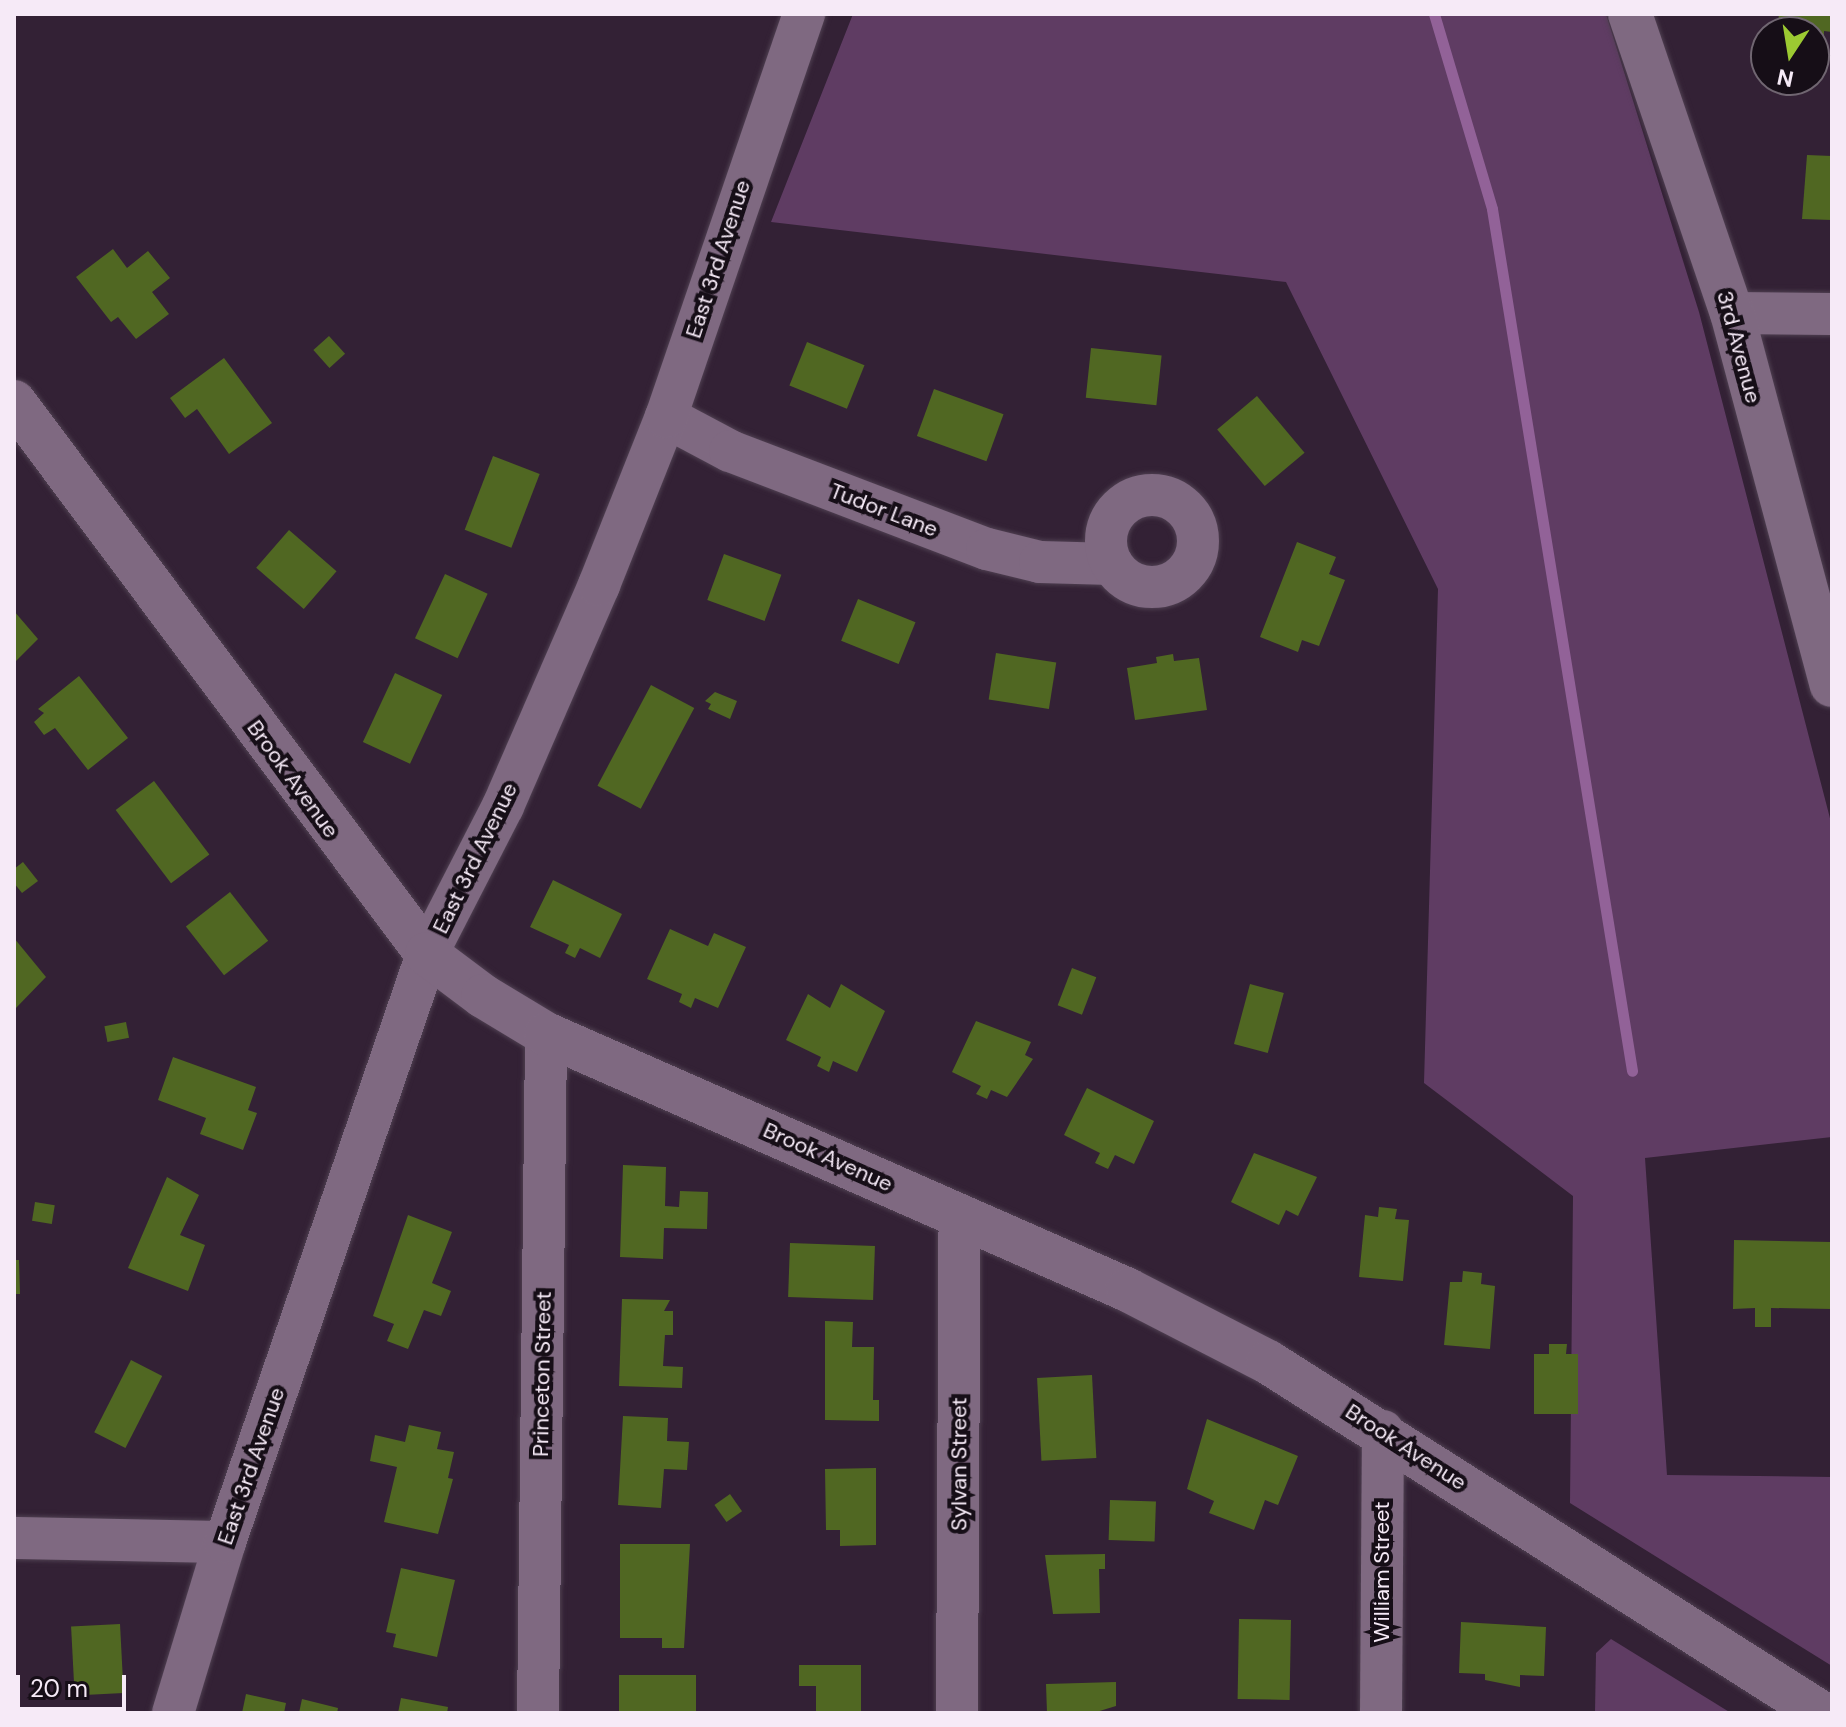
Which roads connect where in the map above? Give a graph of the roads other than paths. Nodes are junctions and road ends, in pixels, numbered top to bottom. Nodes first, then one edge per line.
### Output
1 (804, 14) edge
2 (1630, 14) edge
3 (1732, 313) junction
4 (1832, 314) edge
5 (14, 402) edge
6 (666, 417) junction
7 (1112, 564) dead end
8 (1832, 685) edge
9 (427, 954) junction
10 (546, 1034) junction
11 (960, 1215) junction
12 (1383, 1431) junction
13 (14, 1538) edge
14 (225, 1542) junction
15 (173, 1713) edge
16 (538, 1713) edge
17 (957, 1713) edge
18 (1381, 1713) edge
19 (1821, 1713) edge

1 - 6 street, East 3rd Avenue
2 - 3 street, 3rd Avenue
3 - 4 street
3 - 8 street, 3rd Avenue
5 - 9 street, Brook Avenue
6 - 7 street, Tudor Lane
6 - 9 street, East 3rd Avenue
9 - 10 street, Brook Avenue
9 - 14 street, East 3rd Avenue
10 - 11 street, Brook Avenue
10 - 16 street, Princeton Street
11 - 12 street, Brook Avenue
11 - 17 street, Sylvan Street
12 - 18 street, William Street
12 - 19 street, Brook Avenue
13 - 14 street
14 - 15 street, East 3rd Avenue

